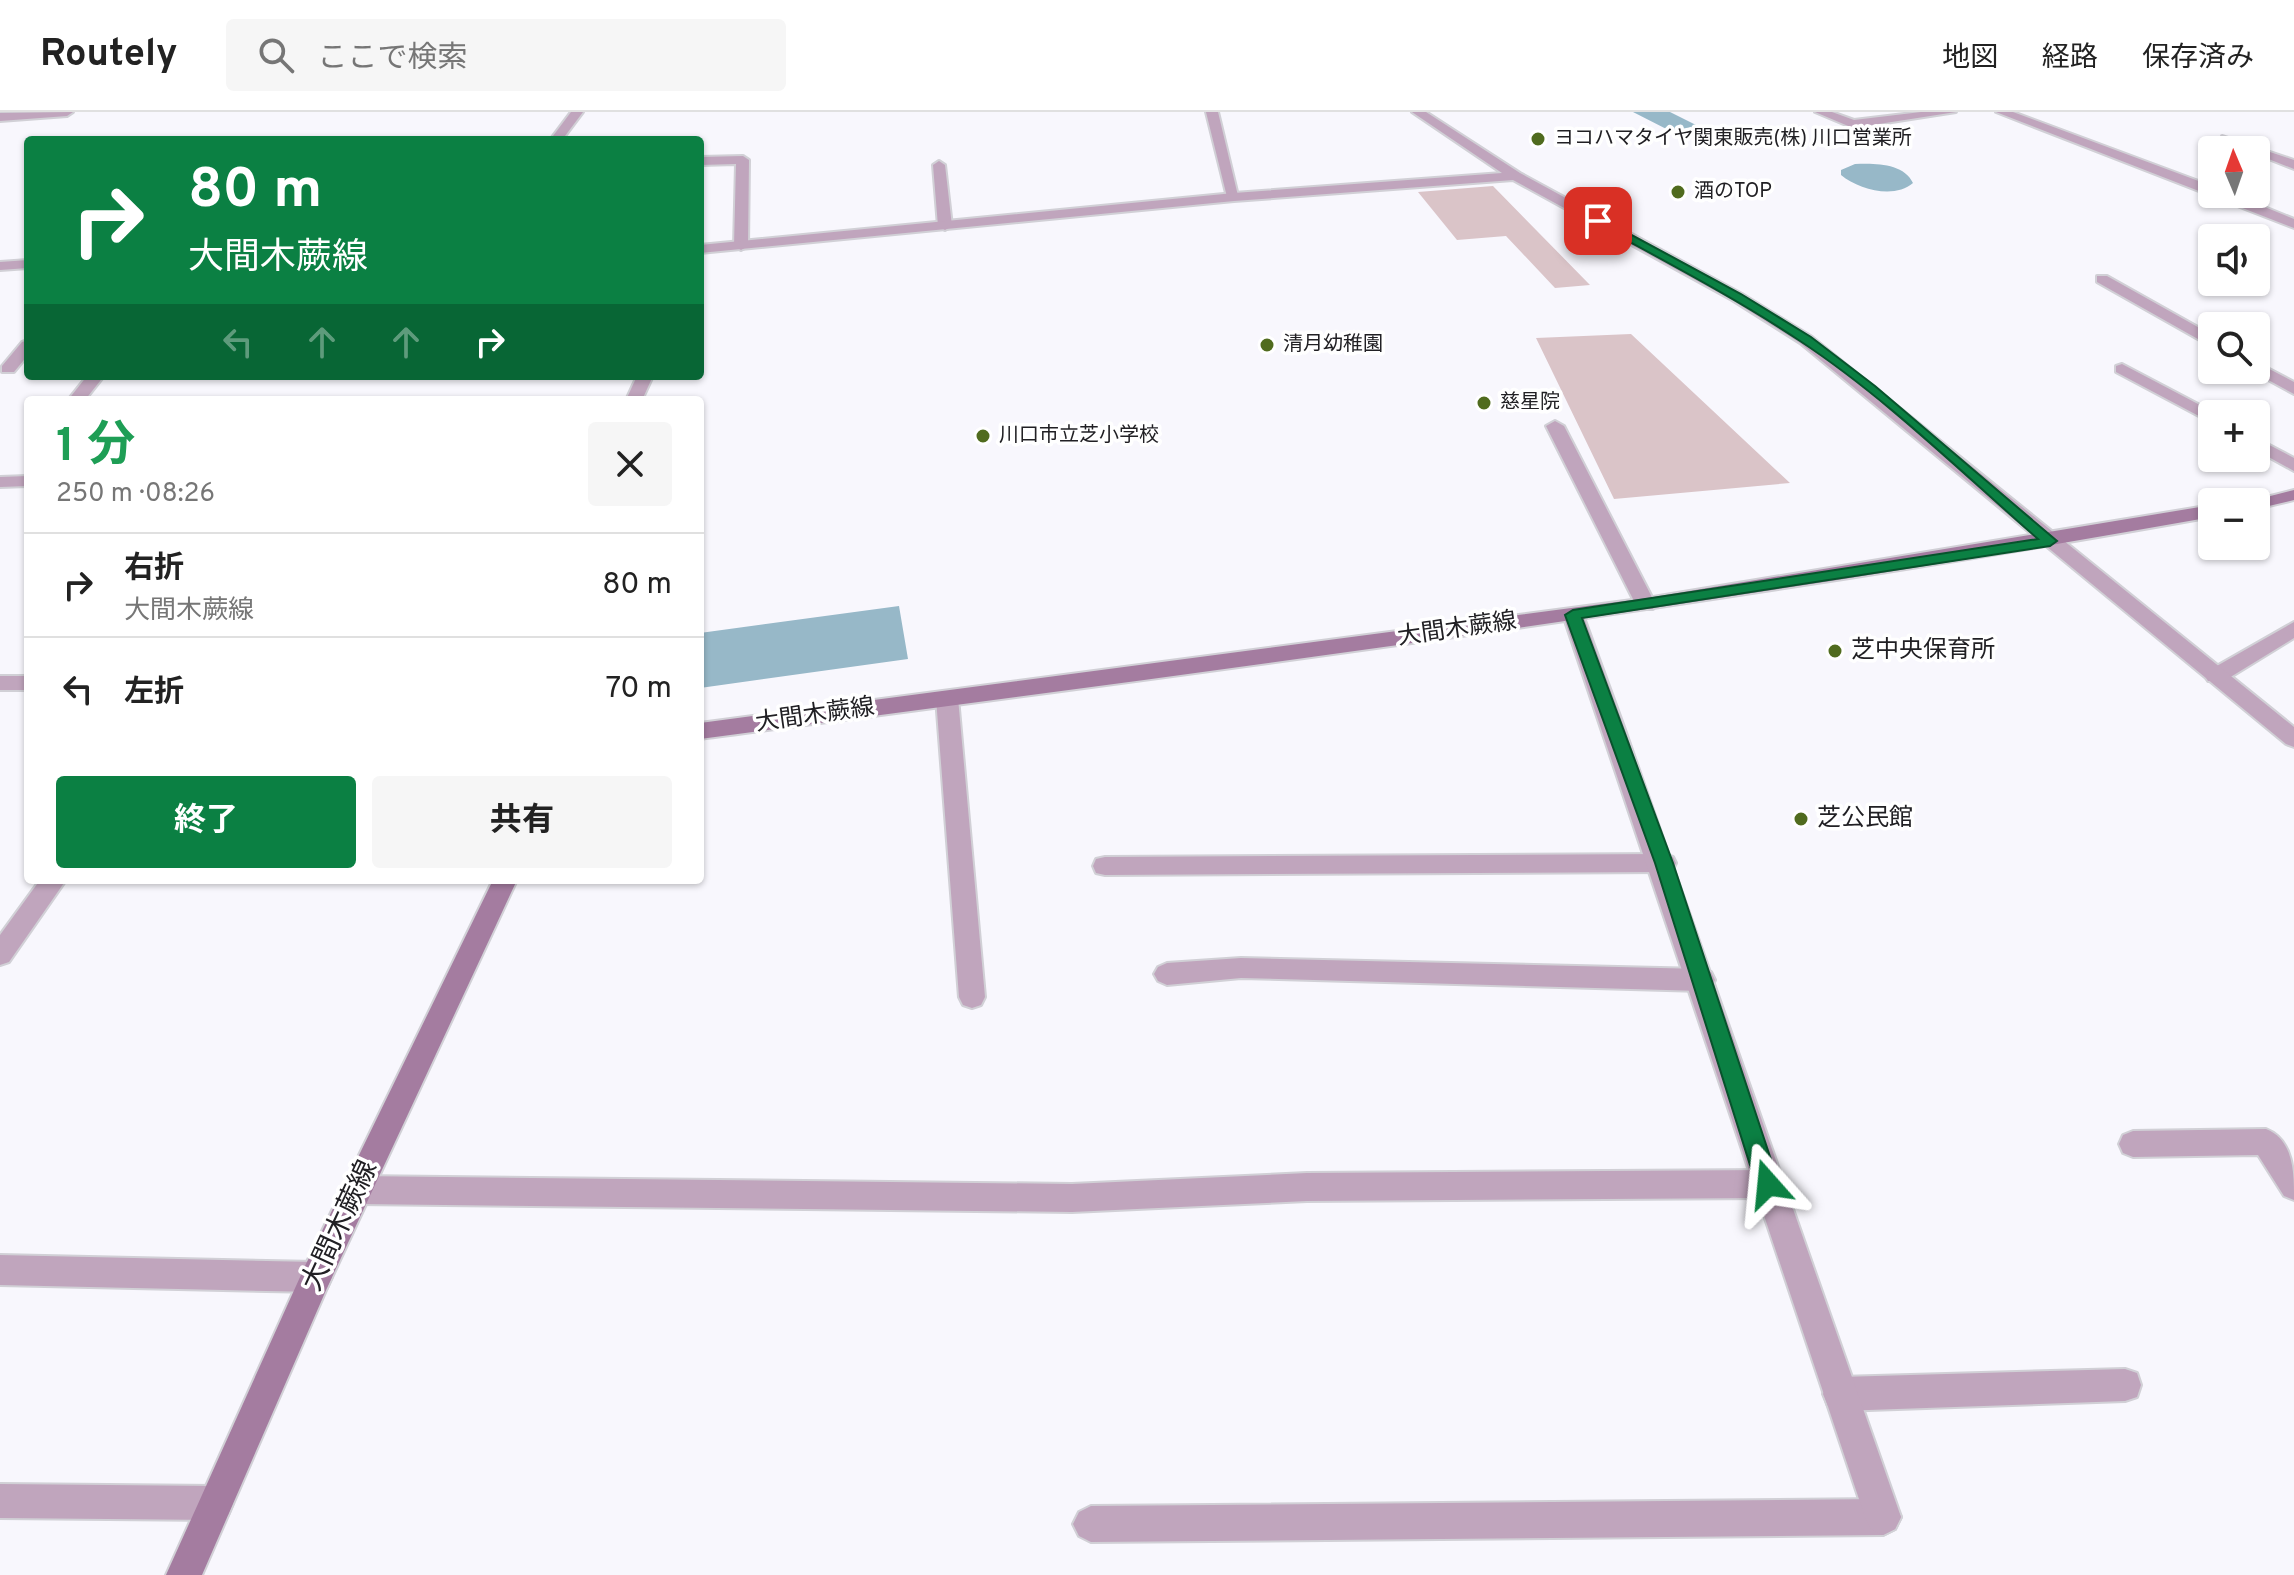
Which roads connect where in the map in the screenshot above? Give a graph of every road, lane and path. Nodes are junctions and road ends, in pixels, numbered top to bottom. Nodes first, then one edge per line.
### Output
1 (67, 112) edge
2 (577, 112) edge
3 (1212, 112) edge
4 (1418, 112) edge
5 (1821, 112) edge
6 (1950, 112) edge
7 (2002, 112) edge
8 (0, 117) edge
9 (559, 136) edge
10 (2270, 156) edge
11 (704, 161) edge
12 (939, 165) dead end
13 (2294, 165) edge
14 (1515, 176) junction
15 (2198, 186) edge
16 (1234, 197) junction
17 (2255, 208) edge
18 (2294, 224) edge
19 (945, 226) junction
20 (741, 246) junction
21 (706, 249) edge
22 (24, 264) edge
23 (0, 266) edge
24 (2102, 279) dead end
25 (2198, 334) edge
26 (24, 350) edge
27 (8, 369) dead end
28 (2122, 369) dead end
29 (2270, 375) edge
30 (93, 380) edge
31 (2294, 389) edge
32 (79, 396) edge
33 (2198, 410) edge
34 (1555, 426) dead end
35 (2270, 451) edge
36 (2294, 466) edge
37 (24, 481) edge
38 (0, 482) edge
39 (2294, 495) edge
40 (2270, 500) edge
41 (2198, 514) edge
42 (2050, 541) junction
43 (1646, 605) junction
44 (1573, 615) junction
45 (2294, 629) edge
46 (2216, 676) junction
47 (0, 683) edge
48 (24, 683) edge
49 (947, 698) junction
50 (704, 730) edge
51 (2294, 739) edge
52 (1664, 863) junction
53 (1105, 866) dead end
54 (51, 884) edge
55 (503, 884) edge
56 (0, 955) edge
57 (1167, 974) dead end
58 (1702, 980) junction
59 (972, 997) dead end
60 (2133, 1144) dead end
61 (1768, 1184) junction
62 (2294, 1186) edge
63 (357, 1190) junction
64 (0, 1270) edge
65 (316, 1277) junction
66 (2125, 1385) dead end
67 (1840, 1394) junction
68 (0, 1501) edge
69 (216, 1503) junction
70 (1091, 1524) dead end
71 (184, 1575) edge

1 - 8 street
2 - 9 street
3 - 16 street
4 - 14 street
5 - 6 street
7 - 15 street
10 - 13 street
11 - 20 street
12 - 19 street
14 - 16 street
14 - 42 street
16 - 19 street
17 - 18 street
19 - 20 street
20 - 21 street
22 - 23 street
24 - 25 street
26 - 27 street
28 - 33 street
29 - 31 street
30 - 32 street
34 - 43 street
35 - 36 street
37 - 38 street
39 - 40 main road
41 - 42 main road, 大間木蕨線
42 - 43 main road, 大間木蕨線
42 - 46 street
43 - 44 main road, 大間木蕨線
44 - 49 main road, 大間木蕨線
44 - 52 street
45 - 46 street
46 - 51 street
47 - 48 street
49 - 50 main road, 大間木蕨線
49 - 59 street
52 - 53 street
52 - 58 street
54 - 56 street
55 - 63 main road, 大間木蕨線
57 - 58 street
58 - 61 street
60 - 62 street
61 - 63 street
61 - 67 street
63 - 65 main road, 大間木蕨線
64 - 65 street
65 - 69 main road, 大間木蕨線
66 - 67 street
67 - 70 street
68 - 69 street
69 - 71 main road, 大間木蕨線

